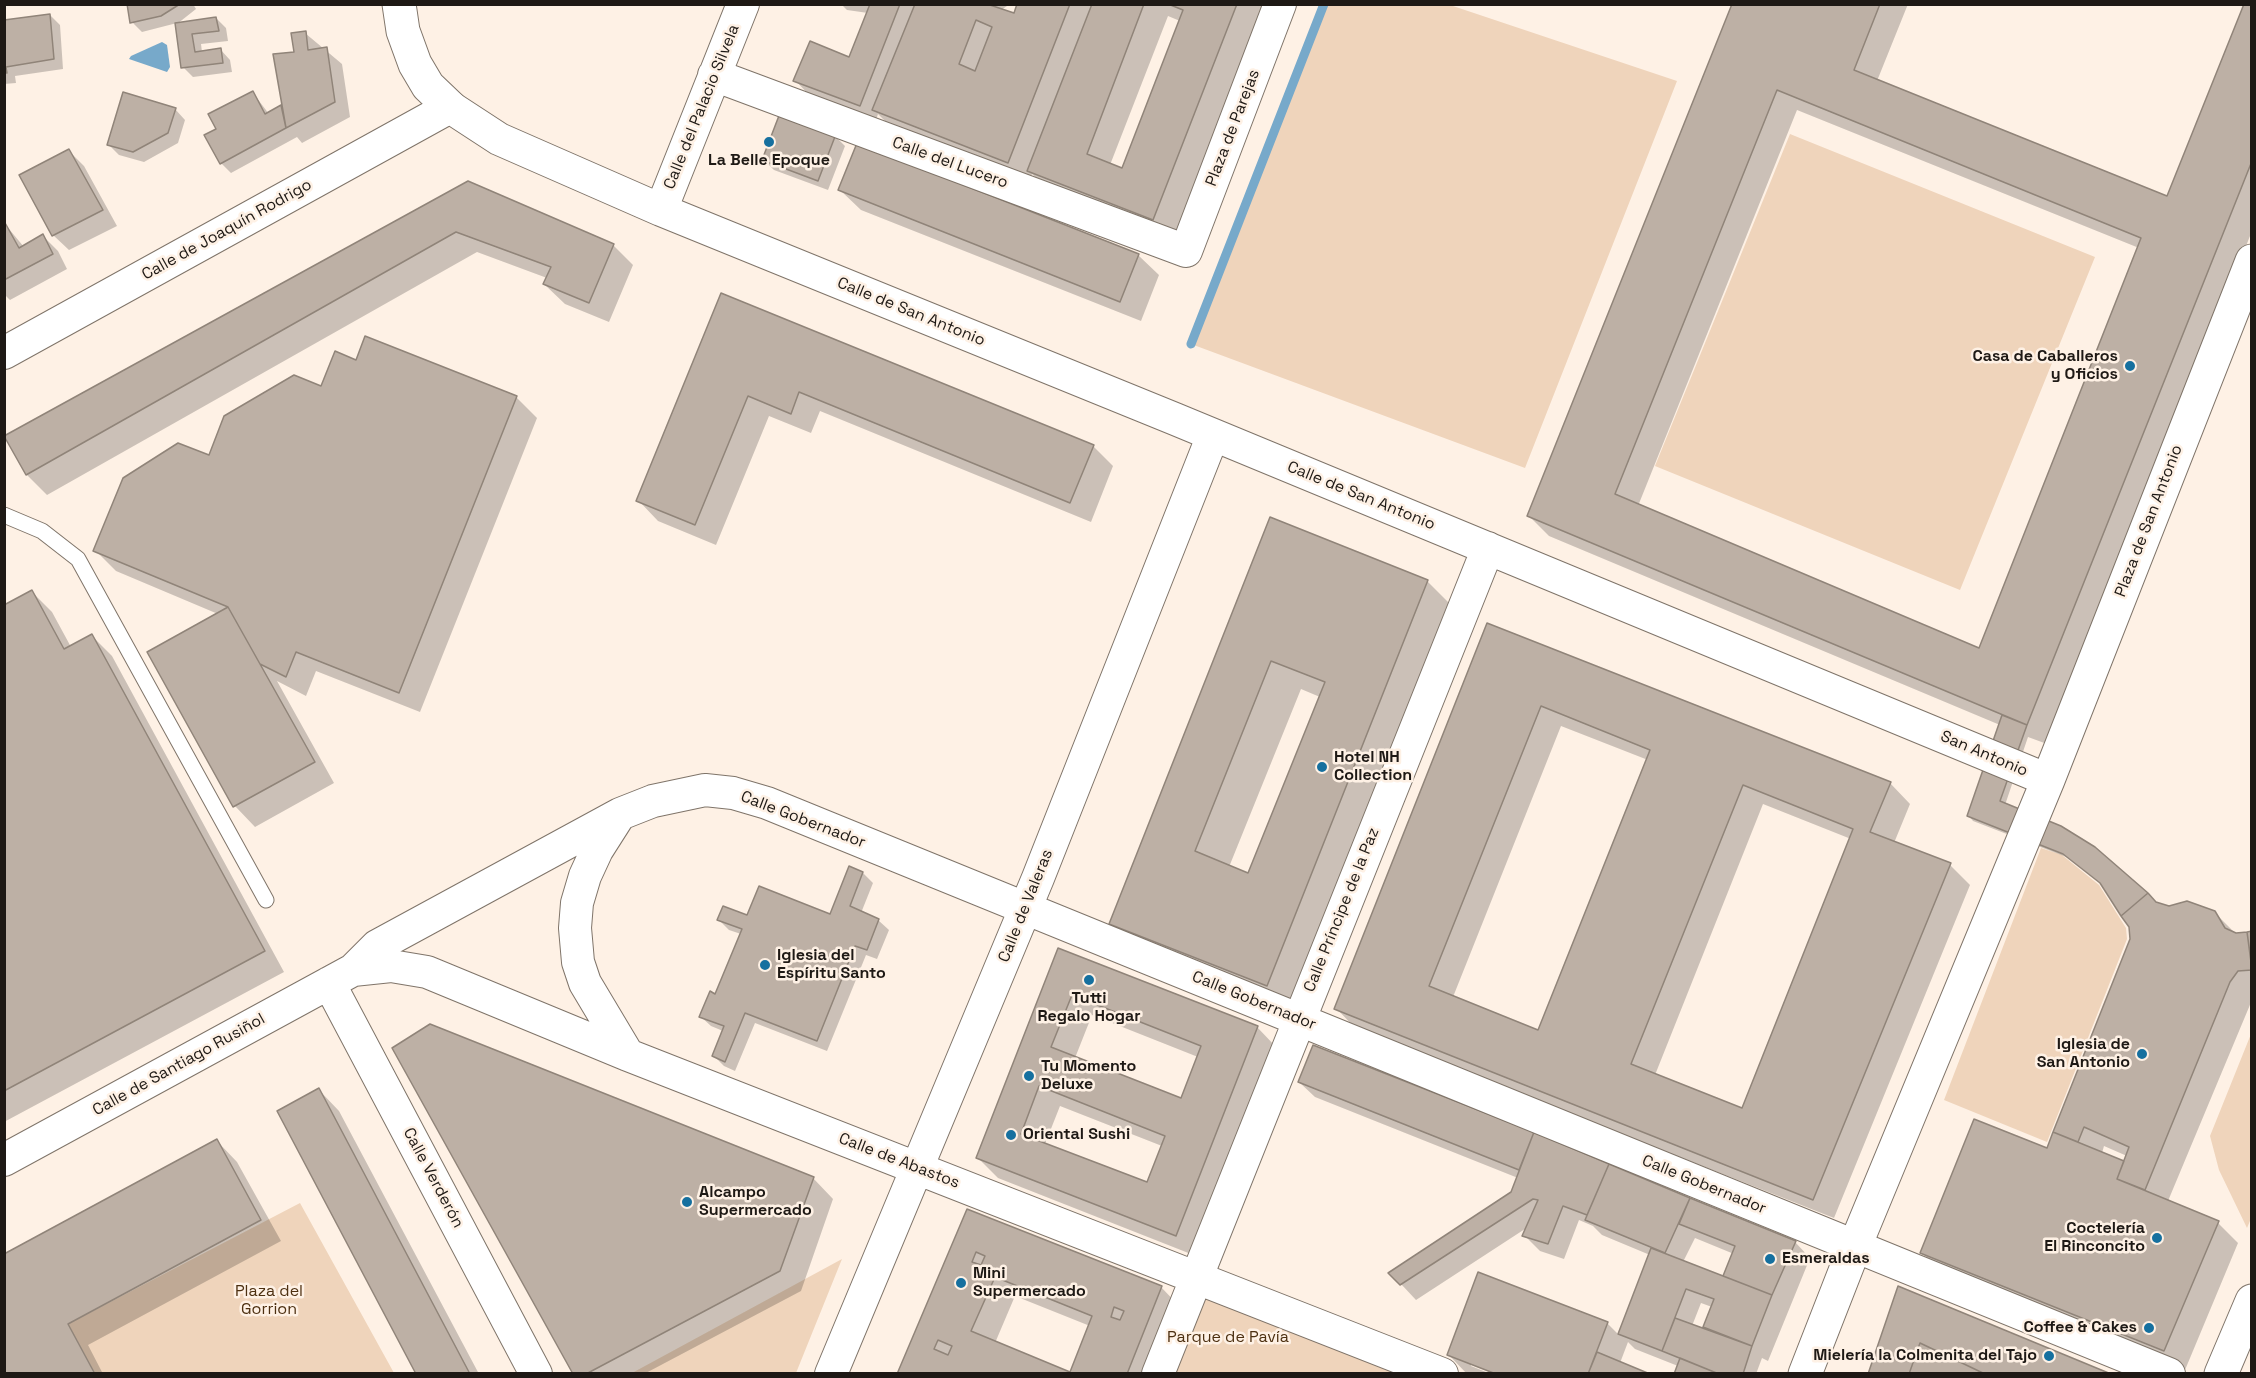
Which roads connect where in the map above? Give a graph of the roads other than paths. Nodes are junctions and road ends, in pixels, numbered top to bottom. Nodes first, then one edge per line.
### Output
1 (399, 4) edge
2 (743, 4) edge
3 (1280, 4) edge
4 (714, 75) junction
5 (450, 107) junction
6 (661, 210) junction
7 (1186, 251) joint
8 (2252, 261) edge
9 (4, 353) edge
10 (1213, 435) junction
11 (4, 515) edge
12 (1488, 548) junction
13 (2048, 780) junction
14 (620, 814) junction
15 (266, 900) dead end
16 (1025, 908) junction
17 (341, 976) junction
18 (1298, 1019) junction
19 (628, 1055) junction
20 (4, 1160) edge
21 (917, 1168) junction
22 (1855, 1246) junction
23 (1197, 1278) junction
24 (2252, 1301) edge
25 (536, 1374) edge
26 (831, 1374) edge
27 (1158, 1374) edge
28 (1442, 1374) edge
29 (1805, 1374) edge
30 (2169, 1374) edge
31 (2221, 1374) edge

1 - 5 main road, Calle de San Antonio
2 - 4 street, Calle del Palacio Silvela
3 - 7 street, Plaza de Parejas
4 - 6 street, Calle del Palacio Silvela
4 - 7 street, Calle del Lucero
5 - 6 street, Calle de San Antonio
5 - 9 street, Calle de Joaquín Rodrigo
6 - 10 street, Calle de San Antonio
8 - 13 main road, Plaza de San Antonio
10 - 12 street, Calle de San Antonio
10 - 16 street, Calle de Valeras
11 - 15 lane
12 - 13 street, San Antonio
12 - 18 street, Calle Príncipe de la Paz
13 - 22 main road, San Antonio
14 - 16 street, Calle Gobernador
14 - 17 street, Calle Gobernador
14 - 19 street
16 - 18 street, Calle Gobernador
16 - 21 street, Calle de Valeras
17 - 19 street, Calle de Abastos
17 - 20 street, Calle de Santiago Rusiñol
17 - 25 street, Calle Verderón
18 - 22 street, Calle Gobernador
18 - 23 street, Calle Príncipe de la Paz
19 - 21 street, Calle de Abastos
21 - 23 street, Calle de Abastos
21 - 26 street, Calle de Valeras
22 - 29 main road, San Antonio
22 - 30 street, Calle Gobernador
23 - 27 street, Calle Príncipe de la Paz
23 - 28 street, Calle de Abastos
24 - 31 main road

